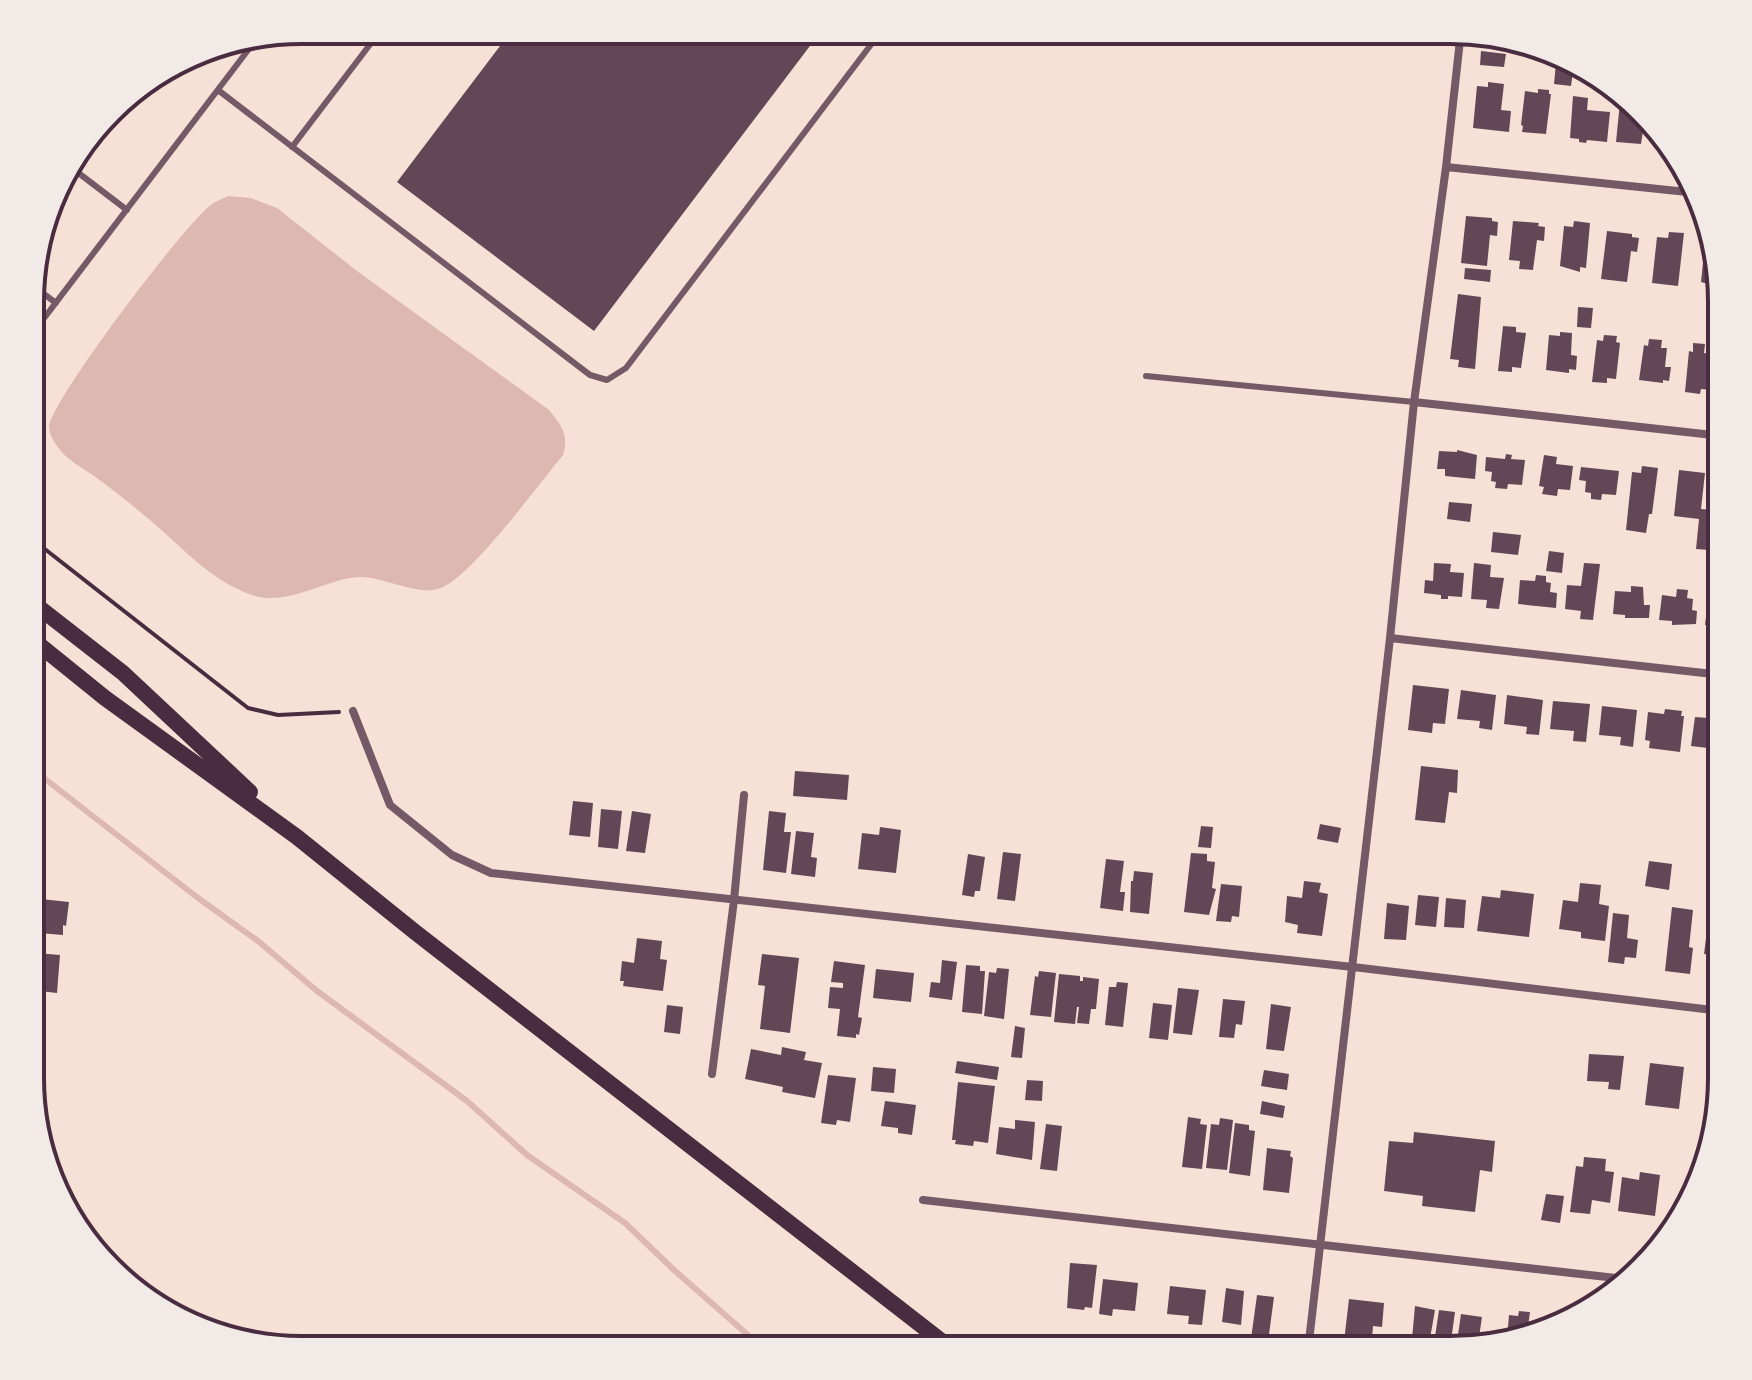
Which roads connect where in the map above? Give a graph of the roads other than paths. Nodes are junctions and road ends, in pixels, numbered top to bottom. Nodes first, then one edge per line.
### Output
1 (370, 44) edge
2 (871, 44) edge
3 (1459, 45) edge
4 (248, 50) edge
5 (218, 90) junction
6 (292, 147) junction
7 (1446, 167) junction
8 (79, 173) edge
9 (1683, 192) edge
10 (127, 210) junction
11 (44, 294) edge
12 (56, 303) junction
13 (44, 318) edge
14 (1146, 376) dead end
15 (1414, 402) junction
16 (1708, 434) edge
17 (44, 612) edge
18 (1390, 638) junction
19 (44, 649) edge
20 (1708, 673) edge
21 (353, 711) road end
22 (744, 795) dead end
23 (297, 837) junction
24 (734, 900) junction
25 (1353, 967) junction
26 (1707, 1009) edge
27 (712, 1074) dead end
28 (923, 1200) dead end
29 (1320, 1243) junction
30 (1613, 1278) edge
31 (934, 1336) edge
32 (1310, 1336) edge

1 - 6 lane
2 - 6 lane
3 - 7 street
4 - 5 lane
5 - 6 lane
5 - 10 lane
7 - 9 street
7 - 15 street
8 - 10 lane
10 - 12 lane
11 - 12 lane
12 - 13 lane
14 - 15 lane
15 - 16 street
15 - 18 street
17 - 23 main road
18 - 20 street
18 - 25 street
19 - 23 main road
21 - 24 street
22 - 24 street
23 - 31 main road
24 - 25 street
24 - 27 street
25 - 26 street
25 - 29 street
28 - 29 street
29 - 30 street
29 - 32 street

